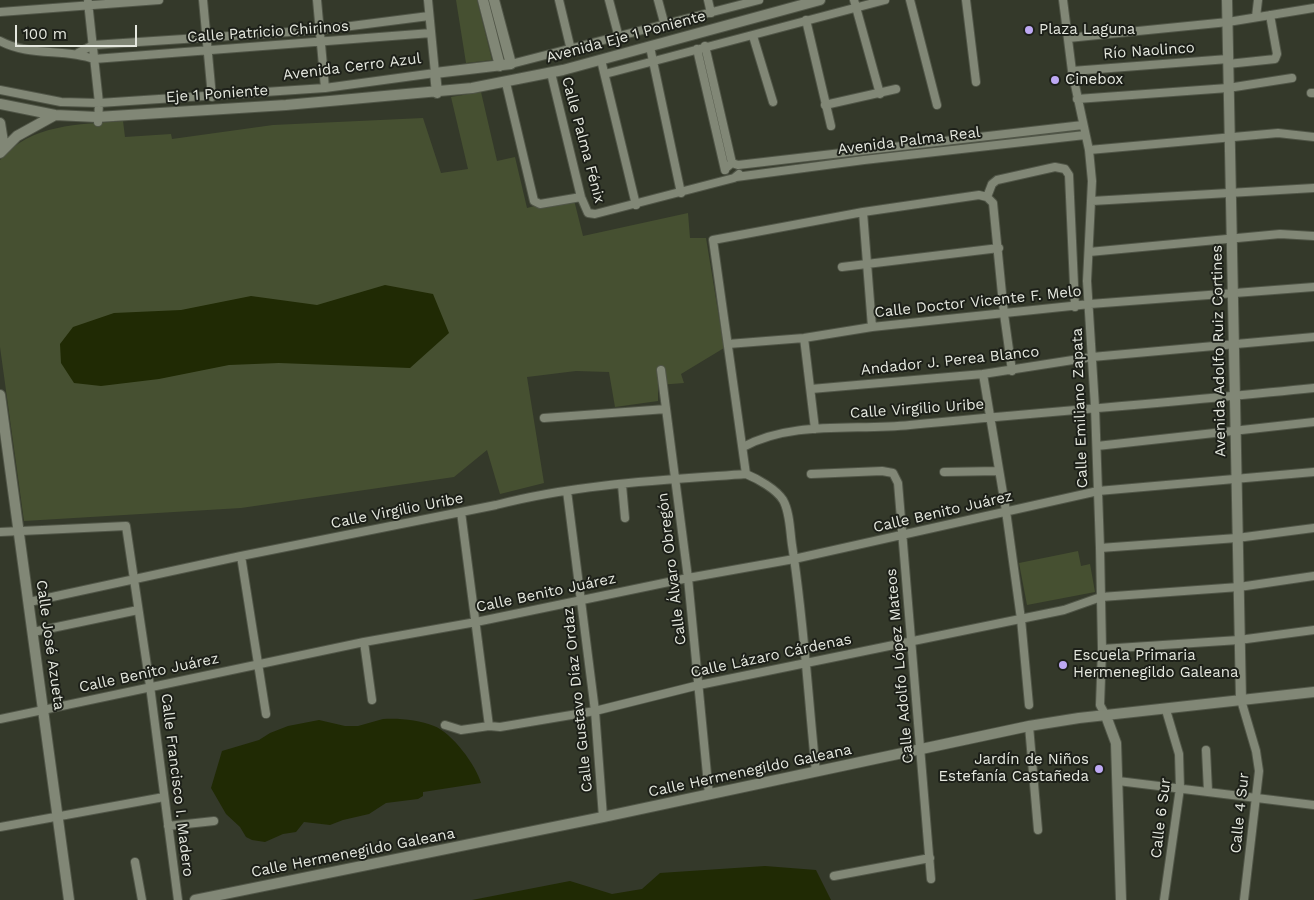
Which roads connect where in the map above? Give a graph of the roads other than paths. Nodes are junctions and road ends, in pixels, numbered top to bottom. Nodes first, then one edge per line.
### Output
1 (159, 0) edge
2 (203, 0) edge
3 (316, 0) edge
4 (428, 0) edge
5 (483, 0) edge
6 (494, 0) edge
7 (559, 0) edge
8 (609, 0) edge
9 (658, 0) edge
10 (708, 0) edge
11 (759, 0) edge
12 (820, 0) edge
13 (885, 0) edge
14 (910, 0) edge
15 (966, 0) edge
16 (1063, 0) edge
17 (1227, 0) edge
18 (1258, 0) edge
19 (88, 3) edge
20 (855, 4) edge
21 (1314, 8) edge
22 (0, 12) edge
23 (712, 13) junction
24 (1270, 15) junction
25 (429, 16) junction
26 (1256, 18) junction
27 (806, 20) junction
28 (1228, 22) junction
29 (665, 26) junction
30 (320, 30) junction
31 (431, 33) junction
32 (266, 34) junction
33 (752, 36) junction
34 (206, 38) junction
35 (619, 38) junction
36 (1068, 38) junction
37 (0, 41) edge
38 (670, 41) junction
39 (321, 42) junction
40 (93, 45) junction
41 (268, 46) junction
42 (705, 46) junction
43 (650, 47) junction
44 (696, 49) junction
45 (208, 50) junction
46 (572, 50) junction
47 (78, 53) junction
48 (675, 55) junction
49 (94, 59) junction
50 (601, 60) junction
51 (653, 62) junction
52 (1228, 62) junction
53 (511, 64) junction
54 (500, 66) junction
55 (1072, 71) junction
56 (435, 73) junction
57 (551, 73) junction
58 (605, 74) junction
59 (1292, 78) dead end
60 (976, 82) dead end
61 (506, 83) junction
62 (325, 88) junction
63 (1228, 88) junction
64 (896, 89) dead end
65 (0, 90) edge
66 (437, 93) junction
67 (880, 94) junction
68 (212, 96) junction
69 (1077, 99) junction
70 (773, 102) dead end
71 (99, 103) junction
72 (0, 104) edge
73 (825, 105) junction
74 (936, 105) dead end
75 (55, 116) junction
76 (97, 120) junction
77 (0, 123) edge
78 (1083, 125) junction
79 (831, 126) dead end
80 (1085, 135) junction
81 (1229, 137) junction
82 (1314, 137) edge
83 (976, 138) junction
84 (977, 147) junction
85 (2, 150) edge
86 (1089, 150) junction
87 (864, 156) junction
88 (732, 165) junction
89 (733, 177) junction
90 (1314, 188) edge
91 (681, 193) junction
92 (1230, 193) junction
93 (581, 196) junction
94 (987, 197) junction
95 (1092, 201) junction
96 (636, 204) junction
97 (863, 212) junction
98 (588, 213) joint
99 (1314, 236) edge
100 (1231, 239) junction
101 (999, 248) junction
102 (1089, 252) junction
103 (866, 264) junction
104 (842, 267) dead end
105 (1314, 287) edge
106 (1232, 294) junction
107 (1090, 304) junction
108 (1075, 306) junction
109 (1004, 314) junction
110 (872, 327) junction
111 (1314, 337) edge
112 (804, 338) junction
113 (728, 344) junction
114 (1233, 344) junction
115 (1092, 357) junction
116 (661, 370) dead end
117 (1012, 371) junction
118 (984, 374) junction
119 (1314, 388) edge
120 (811, 389) junction
121 (0, 395) edge
122 (1234, 396) junction
123 (1096, 407) junction
124 (666, 409) junction
125 (989, 417) junction
126 (544, 418) dead end
127 (1314, 422) edge
128 (815, 429) junction
129 (1236, 432) junction
130 (1096, 446) junction
131 (743, 447) junction
132 (998, 471) junction
133 (944, 472) dead end
134 (1314, 472) edge
135 (746, 474) junction
136 (811, 474) dead end
137 (675, 479) junction
138 (1237, 481) junction
139 (622, 485) junction
140 (1098, 491) junction
141 (567, 492) junction
142 (1006, 511) junction
143 (461, 512) junction
144 (625, 518) dead end
145 (1314, 528) edge
146 (20, 531) junction
147 (0, 532) edge
148 (902, 535) junction
149 (1237, 538) junction
150 (1100, 548) junction
151 (241, 556) junction
152 (794, 559) junction
153 (1314, 576) edge
154 (688, 578) junction
155 (133, 579) junction
156 (1239, 586) junction
157 (1101, 597) junction
158 (582, 599) junction
159 (29, 602) junction
160 (138, 610) junction
161 (1021, 619) junction
162 (476, 622) junction
163 (1314, 630) edge
164 (33, 632) junction
165 (912, 640) junction
166 (1238, 640) junction
167 (364, 642) junction
168 (1102, 649) junction
169 (258, 664) junction
170 (805, 664) junction
171 (699, 685) junction
172 (150, 686) junction
173 (1314, 692) edge
174 (372, 700) dead end
175 (1241, 700) junction
176 (1029, 705) dead end
177 (44, 710) junction
178 (1166, 710) junction
179 (595, 711) junction
180 (266, 714) dead end
181 (1106, 716) junction
182 (0, 718) edge
183 (445, 725) dead end
184 (489, 726) junction
185 (1029, 726) junction
186 (921, 749) junction
187 (1206, 750) dead end
188 (816, 772) junction
189 (1118, 781) junction
190 (1180, 788) junction
191 (1208, 792) junction
192 (709, 795) junction
193 (164, 797) junction
194 (1258, 797) junction
195 (1314, 805) edge
196 (58, 816) junction
197 (603, 817) junction
198 (214, 821) dead end
199 (168, 826) junction
200 (0, 827) edge
201 (1038, 830) dead end
202 (930, 858) junction
203 (135, 862) dead end
204 (834, 876) dead end
205 (931, 879) dead end
206 (68, 900) edge
207 (142, 900) edge
208 (178, 900) edge
209 (195, 900) edge
210 (1120, 900) edge
211 (1164, 900) edge
212 (1244, 900) edge

1 - 19 street
2 - 34 street
3 - 30 street
4 - 25 street
5 - 54 street
6 - 53 street
7 - 46 street
8 - 35 street
9 - 29 street
10 - 23 street
11 - 23 street, Avenida Eje 1 Poniente
12 - 38 street, Avenida Eje 1 Poniente
13 - 20 street, Avenida Eje 1 Poniente
14 - 74 street
15 - 60 street
16 - 36 street, Calle Emiliano Zapata
17 - 28 street, Avenida Adolfo Ruiz Cortines
18 - 26 street
19 - 22 street
19 - 40 street
20 - 27 street, Avenida Eje 1 Poniente
20 - 67 street
21 - 24 street
23 - 29 street, Avenida Eje 1 Poniente
24 - 26 street
24 - 52 street, Río Naolinco
25 - 30 street, Calle Patricio Chirinos
25 - 31 street
26 - 28 street
27 - 33 street, Avenida Eje 1 Poniente
27 - 73 street
28 - 36 street
28 - 52 street, Avenida Adolfo Ruiz Cortines
29 - 35 street, Avenida Eje 1 Poniente
30 - 32 street, Calle Patricio Chirinos
30 - 39 street
31 - 39 street, Calle Patricio Chirinos
31 - 56 street
32 - 34 street, Calle Patricio Chirinos
32 - 41 street
33 - 42 street, Avenida Eje 1 Poniente
33 - 70 street
34 - 40 street, Calle Patricio Chirinos
34 - 45 street
35 - 46 street, Avenida Eje 1 Poniente
36 - 55 street, Calle Emiliano Zapata
37 - 47 street, Calle Patricio Chirinos
38 - 43 street, Avenida Eje 1 Poniente
38 - 48 street
39 - 41 street, Calle Patricio Chirinos
39 - 62 street
40 - 47 street, Calle Patricio Chirinos
40 - 49 street
41 - 45 street, Calle Patricio Chirinos
42 - 44 street, Avenida Eje 1 Poniente
42 - 88 street
43 - 50 street, Avenida Eje 1 Poniente
43 - 51 street
44 - 48 street, Avenida Eje 1 Poniente
44 - 88 street
45 - 49 street, Calle Patricio Chirinos
45 - 68 street
46 - 53 street, Avenida Eje 1 Poniente
47 - 49 street, Calle Patricio Chirinos
48 - 51 street, Avenida Eje 1 Poniente
49 - 71 street
50 - 57 street, Avenida Eje 1 Poniente
50 - 58 street
51 - 58 street, Avenida Eje 1 Poniente
51 - 91 street
52 - 55 street, Río Naolinco
52 - 63 street, Avenida Adolfo Ruiz Cortines
53 - 54 street, Avenida Eje 1 Poniente
54 - 56 street, Avenida Cerro Azul
55 - 69 street, Calle Emiliano Zapata
56 - 62 street, Avenida Cerro Azul
56 - 66 street
57 - 61 street, Avenida Eje 1 Poniente
57 - 93 street, Calle Palma Fénix
58 - 96 street
59 - 63 street
61 - 66 street, Avenida Eje 1 Poniente
61 - 93 street
62 - 68 street, Avenida Cerro Azul
63 - 69 street
63 - 81 street, Avenida Adolfo Ruiz Cortines
64 - 67 street
65 - 71 street, Avenida Cerro Azul
66 - 76 street, Eje 1 Poniente
67 - 73 street
68 - 71 street, Avenida Cerro Azul
69 - 78 street, Calle Emiliano Zapata
71 - 76 street
72 - 75 street, Eje 1 Poniente
73 - 79 street
75 - 76 street, Eje 1 Poniente
75 - 85 street
77 - 85 street
78 - 80 street, Calle Emiliano Zapata
78 - 83 street
80 - 84 street, Avenida Palma Real
80 - 86 street, Calle Emiliano Zapata
81 - 82 street
81 - 86 street
81 - 92 street, Avenida Adolfo Ruiz Cortines
83 - 84 street
83 - 87 street
84 - 87 street, Avenida Palma Real
86 - 95 street, Calle Emiliano Zapata
87 - 88 street
87 - 89 street, Avenida Palma Real
88 - 89 street
88 - 89 street
89 - 91 street, Avenida Palma Real
90 - 92 street
91 - 96 street, Avenida Palma Real
92 - 95 street
92 - 100 street, Avenida Adolfo Ruiz Cortines
93 - 98 street, Calle Palma Fénix
94 - 97 street
94 - 101 street
94 - 108 street
95 - 102 street, Calle Emiliano Zapata
96 - 98 street, Avenida Palma Real
97 - 103 street
97 - 113 street
99 - 100 street
100 - 102 street
100 - 106 street, Avenida Adolfo Ruiz Cortines
101 - 103 street
101 - 109 street
102 - 107 street, Calle Emiliano Zapata
103 - 104 street
103 - 110 street
105 - 106 street, Calle Doctor Vicente F. Melo
106 - 107 street, Calle Doctor Vicente F. Melo
106 - 114 street, Avenida Adolfo Ruiz Cortines
107 - 108 street, Calle Doctor Vicente F. Melo
107 - 115 street, Calle Emiliano Zapata
108 - 109 street, Calle Doctor Vicente F. Melo
109 - 110 street, Calle Doctor Vicente F. Melo
109 - 117 street
110 - 112 street, Calle Doctor Vicente F. Melo
111 - 114 street, Andador J. Perea Blanco
112 - 113 street, Calle Doctor Vicente F. Melo
112 - 120 street
113 - 131 street
114 - 115 street, Andador J. Perea Blanco
114 - 122 street, Avenida Adolfo Ruiz Cortines
115 - 117 street, Andador J. Perea Blanco
115 - 123 street, Calle Emiliano Zapata
116 - 124 street, Calle Álvaro Obregón
117 - 118 street, Andador J. Perea Blanco
118 - 120 street, Andador J. Perea Blanco
118 - 125 street
119 - 122 street, Calle Virgilio Uribe
120 - 128 street
121 - 146 street, Calle José Azueta
122 - 123 street, Calle Virgilio Uribe
122 - 129 street, Avenida Adolfo Ruiz Cortines
123 - 125 street, Calle Virgilio Uribe
123 - 130 street, Calle Emiliano Zapata
124 - 126 street
124 - 137 street, Calle Álvaro Obregón
125 - 128 street, Calle Virgilio Uribe
125 - 132 street
127 - 129 street
128 - 131 street, Calle Virgilio Uribe
129 - 130 street
129 - 138 street, Avenida Adolfo Ruiz Cortines
130 - 140 street, Calle Emiliano Zapata
131 - 135 street
132 - 133 street
132 - 142 street
134 - 138 street, Calle Benito Juárez
135 - 137 street, Calle Virgilio Uribe
135 - 152 street
136 - 148 street, Calle Adolfo López Mateos
137 - 139 street, Calle Virgilio Uribe
137 - 154 street, Calle Álvaro Obregón
138 - 140 street, Calle Benito Juárez
138 - 149 street, Avenida Adolfo Ruiz Cortines
139 - 141 street, Calle Virgilio Uribe
139 - 144 street
140 - 142 street, Calle Benito Juárez
140 - 150 street, Calle Emiliano Zapata
141 - 143 street, Calle Virgilio Uribe
141 - 158 street, Calle Gustavo Díaz Ordaz
142 - 148 street, Calle Benito Juárez
142 - 161 street
143 - 151 street, Calle Virgilio Uribe
143 - 162 street
145 - 149 street
146 - 147 street
146 - 155 street, Calle Francisco I. Madero
146 - 159 street, Calle José Azueta
148 - 152 street, Calle Benito Juárez
148 - 165 street, Calle Adolfo López Mateos
149 - 150 street
149 - 156 street, Avenida Adolfo Ruiz Cortines
150 - 157 street, Calle Emiliano Zapata
151 - 155 street, Calle Virgilio Uribe
151 - 169 street
152 - 154 street, Calle Benito Juárez
152 - 170 street
153 - 156 street, Calle Lázaro Cárdenas
154 - 158 street, Calle Benito Juárez
154 - 171 street, Calle Álvaro Obregón
155 - 159 street, Calle Virgilio Uribe
155 - 160 street, Calle Francisco I. Madero
156 - 157 street, Calle Lázaro Cárdenas
156 - 166 street, Avenida Adolfo Ruiz Cortines
157 - 161 street, Calle Lázaro Cárdenas
157 - 168 street, Calle Emiliano Zapata
158 - 162 street, Calle Benito Juárez
158 - 179 street, Calle Gustavo Díaz Ordaz
159 - 164 street, Calle José Azueta
160 - 164 street
160 - 172 street, Calle Francisco I. Madero
161 - 165 street, Calle Lázaro Cárdenas
161 - 176 street
162 - 167 street, Calle Benito Juárez
162 - 184 street
163 - 166 street
164 - 177 street, Calle José Azueta
165 - 170 street, Calle Lázaro Cárdenas
165 - 186 street, Calle Adolfo López Mateos
166 - 168 street
166 - 175 street, Avenida Adolfo Ruiz Cortines
167 - 169 street, Calle Benito Juárez
167 - 174 street
168 - 181 street, Calle Emiliano Zapata
169 - 172 street, Calle Benito Juárez
169 - 180 street
170 - 171 street, Calle Lázaro Cárdenas
170 - 188 street
171 - 179 street, Calle Lázaro Cárdenas
171 - 192 street, Calle Álvaro Obregón
172 - 177 street, Calle Benito Juárez
172 - 193 street, Calle Francisco I. Madero
173 - 175 street, Calle Hermenegildo Galeana
175 - 178 street, Calle Hermenegildo Galeana
175 - 194 street, Calle 4 Sur
177 - 182 street, Calle Benito Juárez
177 - 196 street, Calle José Azueta
178 - 181 street, Calle Hermenegildo Galeana
178 - 190 street, Calle 6 Sur
179 - 184 street, Calle Lázaro Cárdenas
179 - 197 street, Calle Gustavo Díaz Ordaz
181 - 185 street, Calle Hermenegildo Galeana
181 - 189 street
183 - 184 street, Calle Lázaro Cárdenas
185 - 186 street, Calle Hermenegildo Galeana
185 - 201 street
186 - 188 street, Calle Hermenegildo Galeana
186 - 202 street, Calle Adolfo López Mateos
187 - 191 street
188 - 192 street, Calle Hermenegildo Galeana
189 - 190 street
189 - 210 street
190 - 191 street
190 - 211 street, Calle 6 Sur
191 - 194 street
192 - 197 street, Calle Hermenegildo Galeana
193 - 196 street
193 - 199 street, Calle Francisco I. Madero
194 - 195 street
194 - 212 street, Calle 4 Sur
196 - 200 street
196 - 206 street, Calle José Azueta
197 - 209 street, Calle Hermenegildo Galeana
198 - 199 street
199 - 208 street, Calle Francisco I. Madero
202 - 204 street
202 - 205 street, Calle Adolfo López Mateos
203 - 207 street

